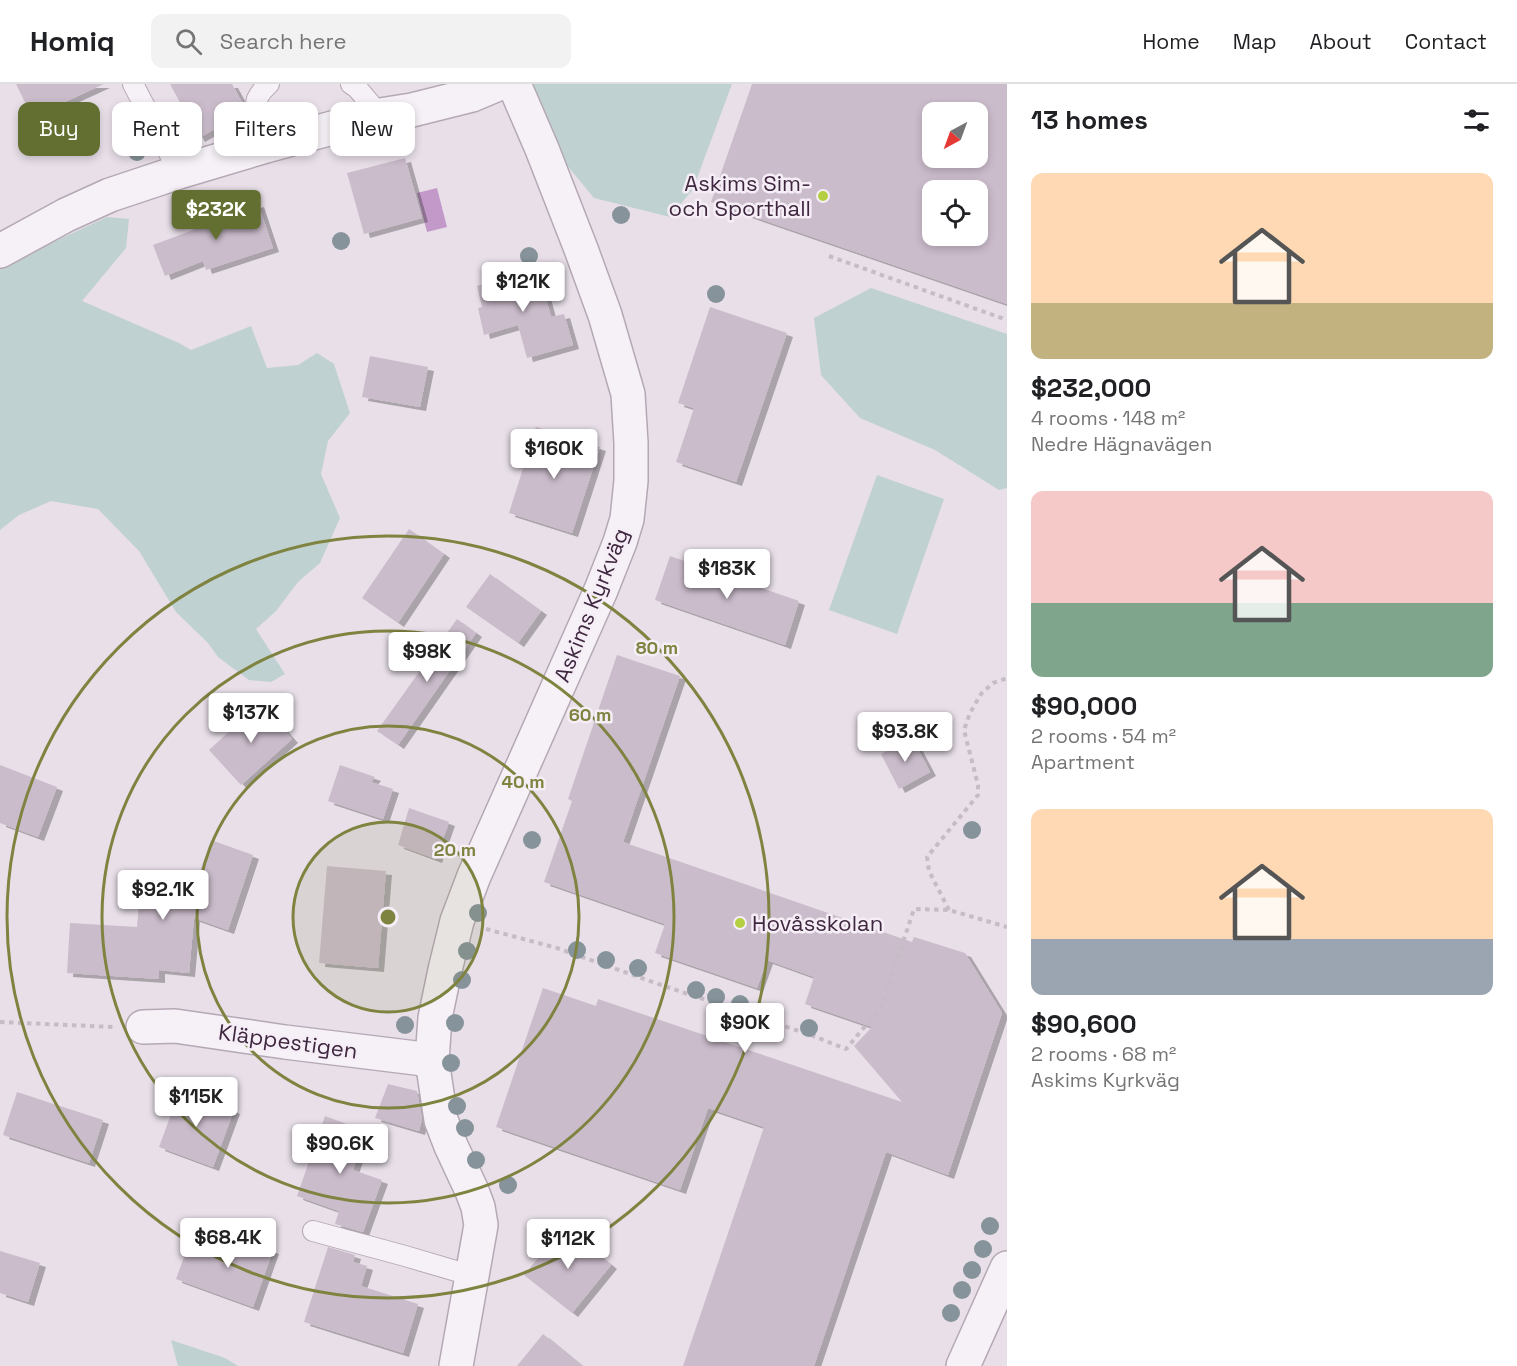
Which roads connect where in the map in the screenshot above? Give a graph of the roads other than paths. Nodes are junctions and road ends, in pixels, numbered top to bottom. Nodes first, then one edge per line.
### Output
1 (133, 84) edge
2 (269, 84) edge
3 (351, 84) edge
4 (514, 84) edge
5 (475, 88) edge
6 (256, 102) edge
7 (369, 102) edge
8 (415, 109) edge
9 (231, 156) edge
10 (179, 171) junction
11 (0, 250) edge
12 (143, 1027) road end
13 (432, 1060) junction
14 (313, 1231) dead end
15 (1007, 1268) edge
16 (473, 1276) junction
17 (456, 1366) edge
18 (963, 1366) edge

1 - 10 lane
2 - 6 lane
3 - 7 lane
4 - 13 street, Askims Kyrkväg
5 - 8 street
9 - 10 street
10 - 11 street
12 - 13 street, Kläppestigen
13 - 16 street, Askims Kyrkväg
14 - 16 lane
15 - 18 street
16 - 17 street, Askims Kyrkväg

